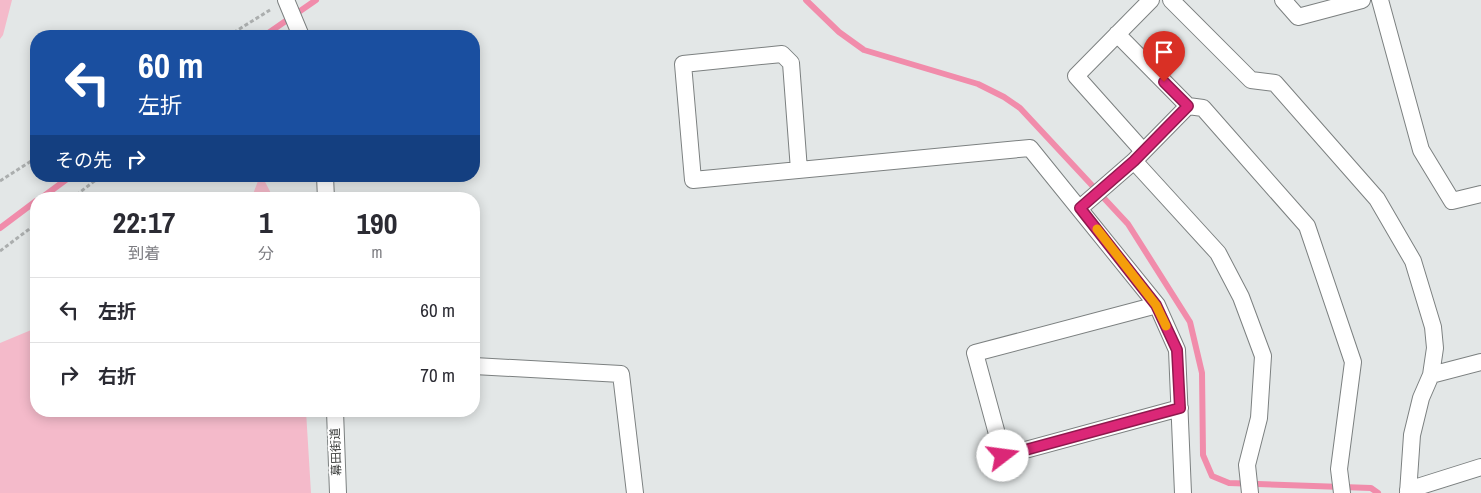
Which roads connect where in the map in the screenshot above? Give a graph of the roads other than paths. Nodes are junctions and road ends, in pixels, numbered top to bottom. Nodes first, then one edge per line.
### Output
1 (1151, 0) edge
2 (1171, 0) edge
3 (1283, 0) edge
4 (1362, 0) edge
5 (1380, 0) edge
6 (282, 3) edge
7 (297, 30) edge
8 (1117, 34) junction
9 (1188, 106) junction
10 (1139, 156) junction
11 (799, 170) junction
12 (1481, 194) edge
13 (1084, 204) junction
14 (1156, 305) junction
15 (1481, 362) edge
16 (480, 366) edge
17 (1431, 375) junction
18 (1180, 408) junction
19 (335, 417) edge
20 (1481, 467) edge
21 (1408, 492) edge
22 (338, 493) edge
23 (635, 493) edge
24 (1183, 493) edge
25 (1250, 493) edge
26 (1342, 493) edge

1 - 8 street
2 - 17 street
3 - 4 street
5 - 12 street
6 - 7 street
8 - 9 street
8 - 10 street
9 - 10 street
9 - 26 street
10 - 13 street
10 - 25 street
11 - 11 street
11 - 13 street
13 - 14 street
14 - 18 street
14 - 18 street
15 - 17 street
16 - 23 street
17 - 21 street
18 - 24 street
19 - 22 street, 幕田街道
20 - 21 street

